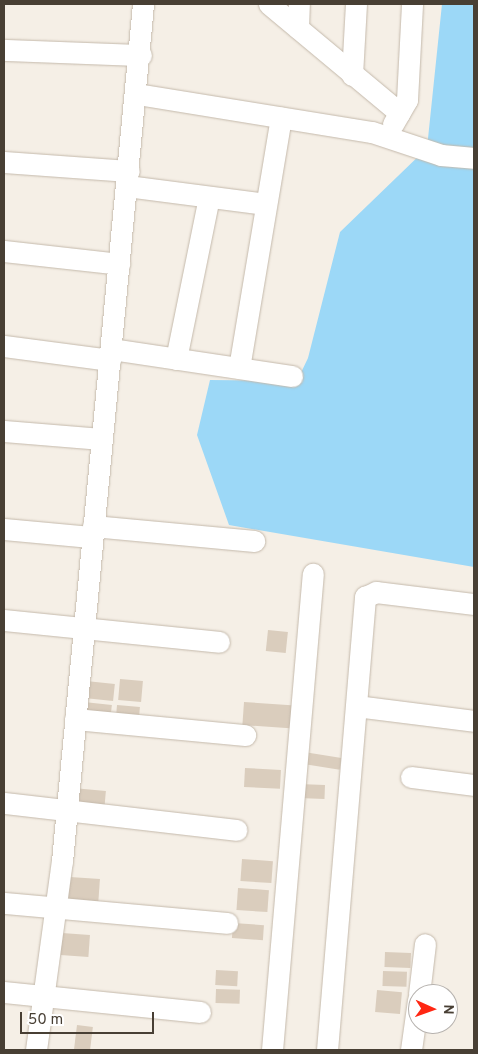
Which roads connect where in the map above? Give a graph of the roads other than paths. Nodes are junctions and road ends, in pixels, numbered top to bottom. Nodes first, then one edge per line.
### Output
1 (143, 4) edge
2 (269, 4) edge
3 (299, 4) edge
4 (356, 4) edge
5 (412, 4) edge
6 (298, 28) junction
7 (4, 50) edge
8 (141, 55) junction
9 (352, 75) junction
10 (136, 94) junction
11 (400, 113) junction
12 (281, 117) junction
13 (386, 135) junction
14 (474, 158) edge
15 (4, 162) edge
16 (128, 178) junction
17 (209, 197) junction
18 (266, 204) junction
19 (4, 251) edge
20 (119, 264) junction
21 (4, 346) edge
22 (110, 354) junction
23 (176, 359) junction
24 (239, 368) junction
25 (292, 376) dead end
26 (4, 431) edge
27 (102, 439) junction
28 (4, 529) edge
29 (92, 532) junction
30 (254, 541) dead end
31 (313, 574) dead end
32 (474, 604) edge
33 (4, 620) edge
34 (83, 629) junction
35 (219, 642) dead end
36 (356, 706) junction
37 (75, 719) junction
38 (474, 721) edge
39 (245, 736) dead end
40 (410, 777) dead end
41 (474, 785) edge
42 (4, 803) edge
43 (66, 811) junction
44 (236, 830) dead end
45 (4, 903) edge
46 (55, 909) junction
47 (227, 923) dead end
48 (425, 944) dead end
49 (420, 984) edge
50 (4, 992) edge
51 (44, 996) junction
52 (200, 1012) dead end
53 (413, 1034) edge
54 (36, 1050) edge
55 (272, 1050) edge
56 (327, 1050) edge
57 (411, 1050) edge

1 - 8 street
2 - 6 street
3 - 6 street
4 - 9 street
5 - 11 street
6 - 9 street
7 - 8 street
8 - 10 street
9 - 11 street
10 - 12 street
10 - 16 street
11 - 13 street
12 - 13 street
12 - 18 street
13 - 14 street
15 - 16 street
16 - 17 street
16 - 20 street
17 - 18 street
17 - 23 street
18 - 24 street
19 - 20 street
20 - 22 street
21 - 22 street
22 - 23 street
22 - 27 street
23 - 24 street
24 - 25 street
26 - 27 street
27 - 29 street
28 - 29 street
29 - 30 street
29 - 34 street
31 - 55 street
32 - 36 street
33 - 34 street
34 - 35 street
34 - 37 street
36 - 38 street
36 - 56 street
37 - 39 street
37 - 43 street
40 - 41 street
42 - 43 street
43 - 44 street
43 - 46 street
45 - 46 street
46 - 47 street
46 - 51 street
48 - 49 street
50 - 51 street
51 - 52 street
51 - 54 street
53 - 57 street

